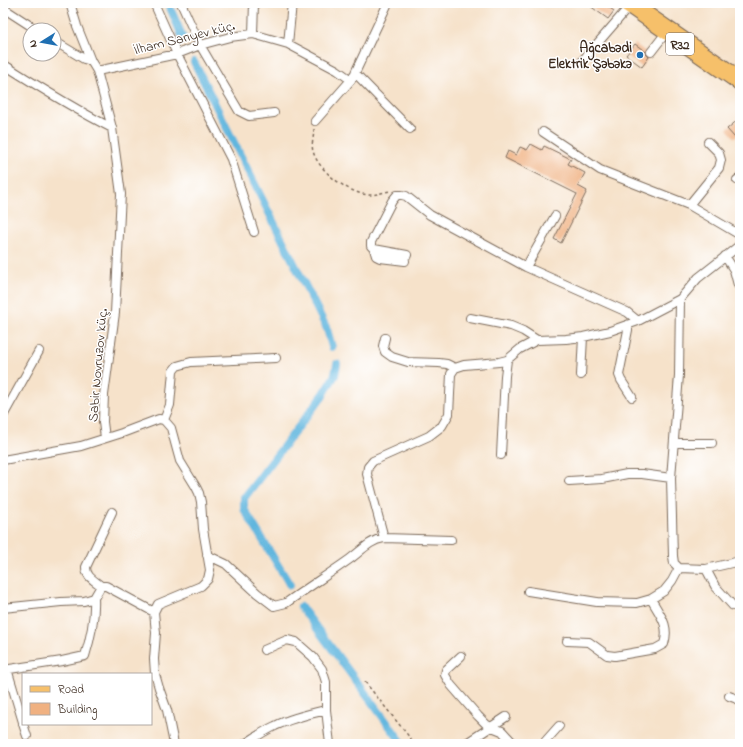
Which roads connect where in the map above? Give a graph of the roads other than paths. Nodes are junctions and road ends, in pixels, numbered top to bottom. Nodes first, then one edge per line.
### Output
1 (70, 3) edge
2 (154, 3) edge
3 (181, 3) edge
4 (254, 3) edge
5 (292, 3) edge
6 (388, 3) edge
7 (629, 4) edge
8 (3, 8) edge
9 (25, 22) edge
10 (253, 34) junction
11 (665, 34) junction
12 (200, 44) junction
13 (288, 44) junction
14 (62, 46) edge
15 (651, 52) dead end
16 (177, 54) junction
17 (583, 60) dead end
18 (91, 62) junction
19 (3, 64) edge
20 (97, 71) junction
21 (740, 76) edge
22 (353, 77) junction
23 (740, 86) edge
24 (274, 113) dead end
25 (315, 121) road end
26 (112, 128) junction
27 (410, 129) dead end
28 (543, 132) dead end
29 (708, 142) dead end
30 (689, 205) junction
31 (555, 216) dead end
32 (254, 232) dead end
33 (740, 235) edge
34 (740, 245) edge
35 (725, 256) junction
36 (406, 258) dead end
37 (526, 267) junction
38 (738, 285) dead end
39 (680, 299) junction
40 (470, 318) dead end
41 (638, 321) junction
42 (628, 324) junction
43 (583, 337) junction
44 (385, 338) dead end
45 (537, 340) junction
46 (39, 351) dead end
47 (276, 358) dead end
48 (507, 360) junction
49 (455, 368) junction
50 (581, 375) dead end
51 (632, 397) dead end
52 (5, 406) edge
53 (3, 416) edge
54 (164, 420) junction
55 (105, 438) junction
56 (674, 443) junction
57 (712, 443) dead end
58 (501, 455) dead end
59 (3, 460) edge
60 (671, 478) junction
61 (569, 481) dead end
62 (112, 512) dead end
63 (384, 538) junction
64 (451, 540) dead end
65 (207, 555) junction
66 (740, 562) edge
67 (679, 568) junction
68 (706, 569) junction
69 (101, 586) junction
70 (528, 591) dead end
71 (94, 598) junction
72 (651, 599) junction
73 (733, 606) dead end
74 (3, 608) edge
75 (154, 612) junction
76 (567, 641) dead end
77 (264, 650) dead end
78 (461, 656) dead end
79 (5, 670) edge
80 (729, 696) dead end
81 (740, 700) edge
82 (326, 710) junction
83 (506, 717) dead end
84 (22, 720) edge
85 (24, 725) edge
86 (491, 726) junction
87 (559, 726) dead end
88 (27, 736) dead end
89 (174, 744) edge
90 (245, 744) edge
91 (330, 744) edge
92 (466, 744) edge
93 (514, 744) edge
94 (542, 744) edge

1 - 18 street, Sabir Novruzov küç.
2 - 16 street
3 - 12 street
4 - 10 street
5 - 13 street
6 - 22 street
7 - 11 main road, R32
7 - 17 street
7 - 21 main road, R32
8 - 9 street
10 - 12 street, İlham Sarıyev küç.
10 - 13 street, İlham Sarıyev küç.
11 - 15 street
11 - 23 main road, R32
12 - 16 street, İlham Sarıyev küç.
12 - 24 street
13 - 22 street, İlham Sarıyev küç.
14 - 18 street
16 - 20 street, İlham Sarıyev küç.
16 - 32 street
18 - 20 street, Sabir Novruzov küç.
19 - 26 street
20 - 26 street, Sabir Novruzov küç.
22 - 25 street
22 - 27 street, İlham Sarıyev küç.
26 - 55 street, Sabir Novruzov küç.
28 - 30 street
29 - 30 street
30 - 33 street
31 - 37 street
34 - 35 street
35 - 38 street
35 - 39 street
36 - 37 street
37 - 41 street
39 - 41 street
39 - 56 street
40 - 45 street
41 - 42 street
42 - 43 street
42 - 51 street
43 - 45 street
43 - 50 street
44 - 49 street
45 - 48 street
46 - 52 street
47 - 54 street
48 - 49 street
48 - 58 street
49 - 63 street
52 - 53 street
54 - 55 street, Sabir Novruzov küç.
54 - 65 street
55 - 59 street
56 - 57 street
56 - 60 street
60 - 61 street
60 - 67 street
62 - 69 street
63 - 64 street
63 - 65 street
65 - 75 street
66 - 68 street
67 - 68 street
67 - 72 street
68 - 73 street
69 - 71 street
69 - 75 street
70 - 72 street
71 - 74 street
71 - 79 street
72 - 76 street
75 - 89 street
77 - 82 street
78 - 86 street
79 - 84 street
80 - 81 street
82 - 90 street
82 - 91 street
83 - 86 street
85 - 88 street
86 - 92 street
86 - 93 street
87 - 94 street

